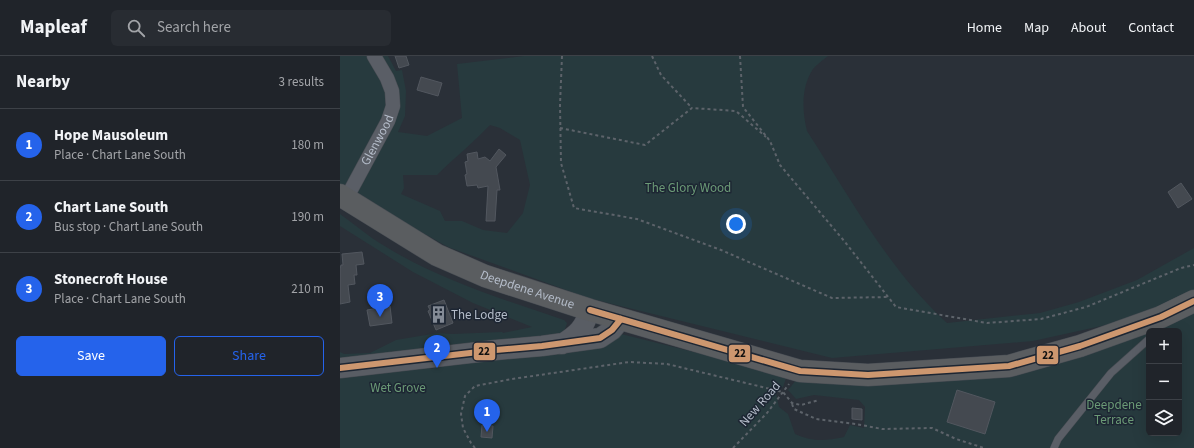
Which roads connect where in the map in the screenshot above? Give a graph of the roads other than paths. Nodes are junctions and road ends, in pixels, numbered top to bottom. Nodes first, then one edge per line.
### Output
1 (374, 56) edge
2 (343, 197) edge
3 (1194, 301) edge
4 (590, 310) junction
5 (621, 319) junction
6 (1146, 341) edge
7 (562, 344) junction
8 (340, 368) edge
9 (1054, 448) edge

1 - 2 street, Glenwood
2 - 4 highway, Deepdene Avenue
3 - 5 highway, Deepdene Avenue
4 - 5 highway, Deepdene Avenue
4 - 7 street
5 - 7 street
6 - 9 lane
7 - 8 street

